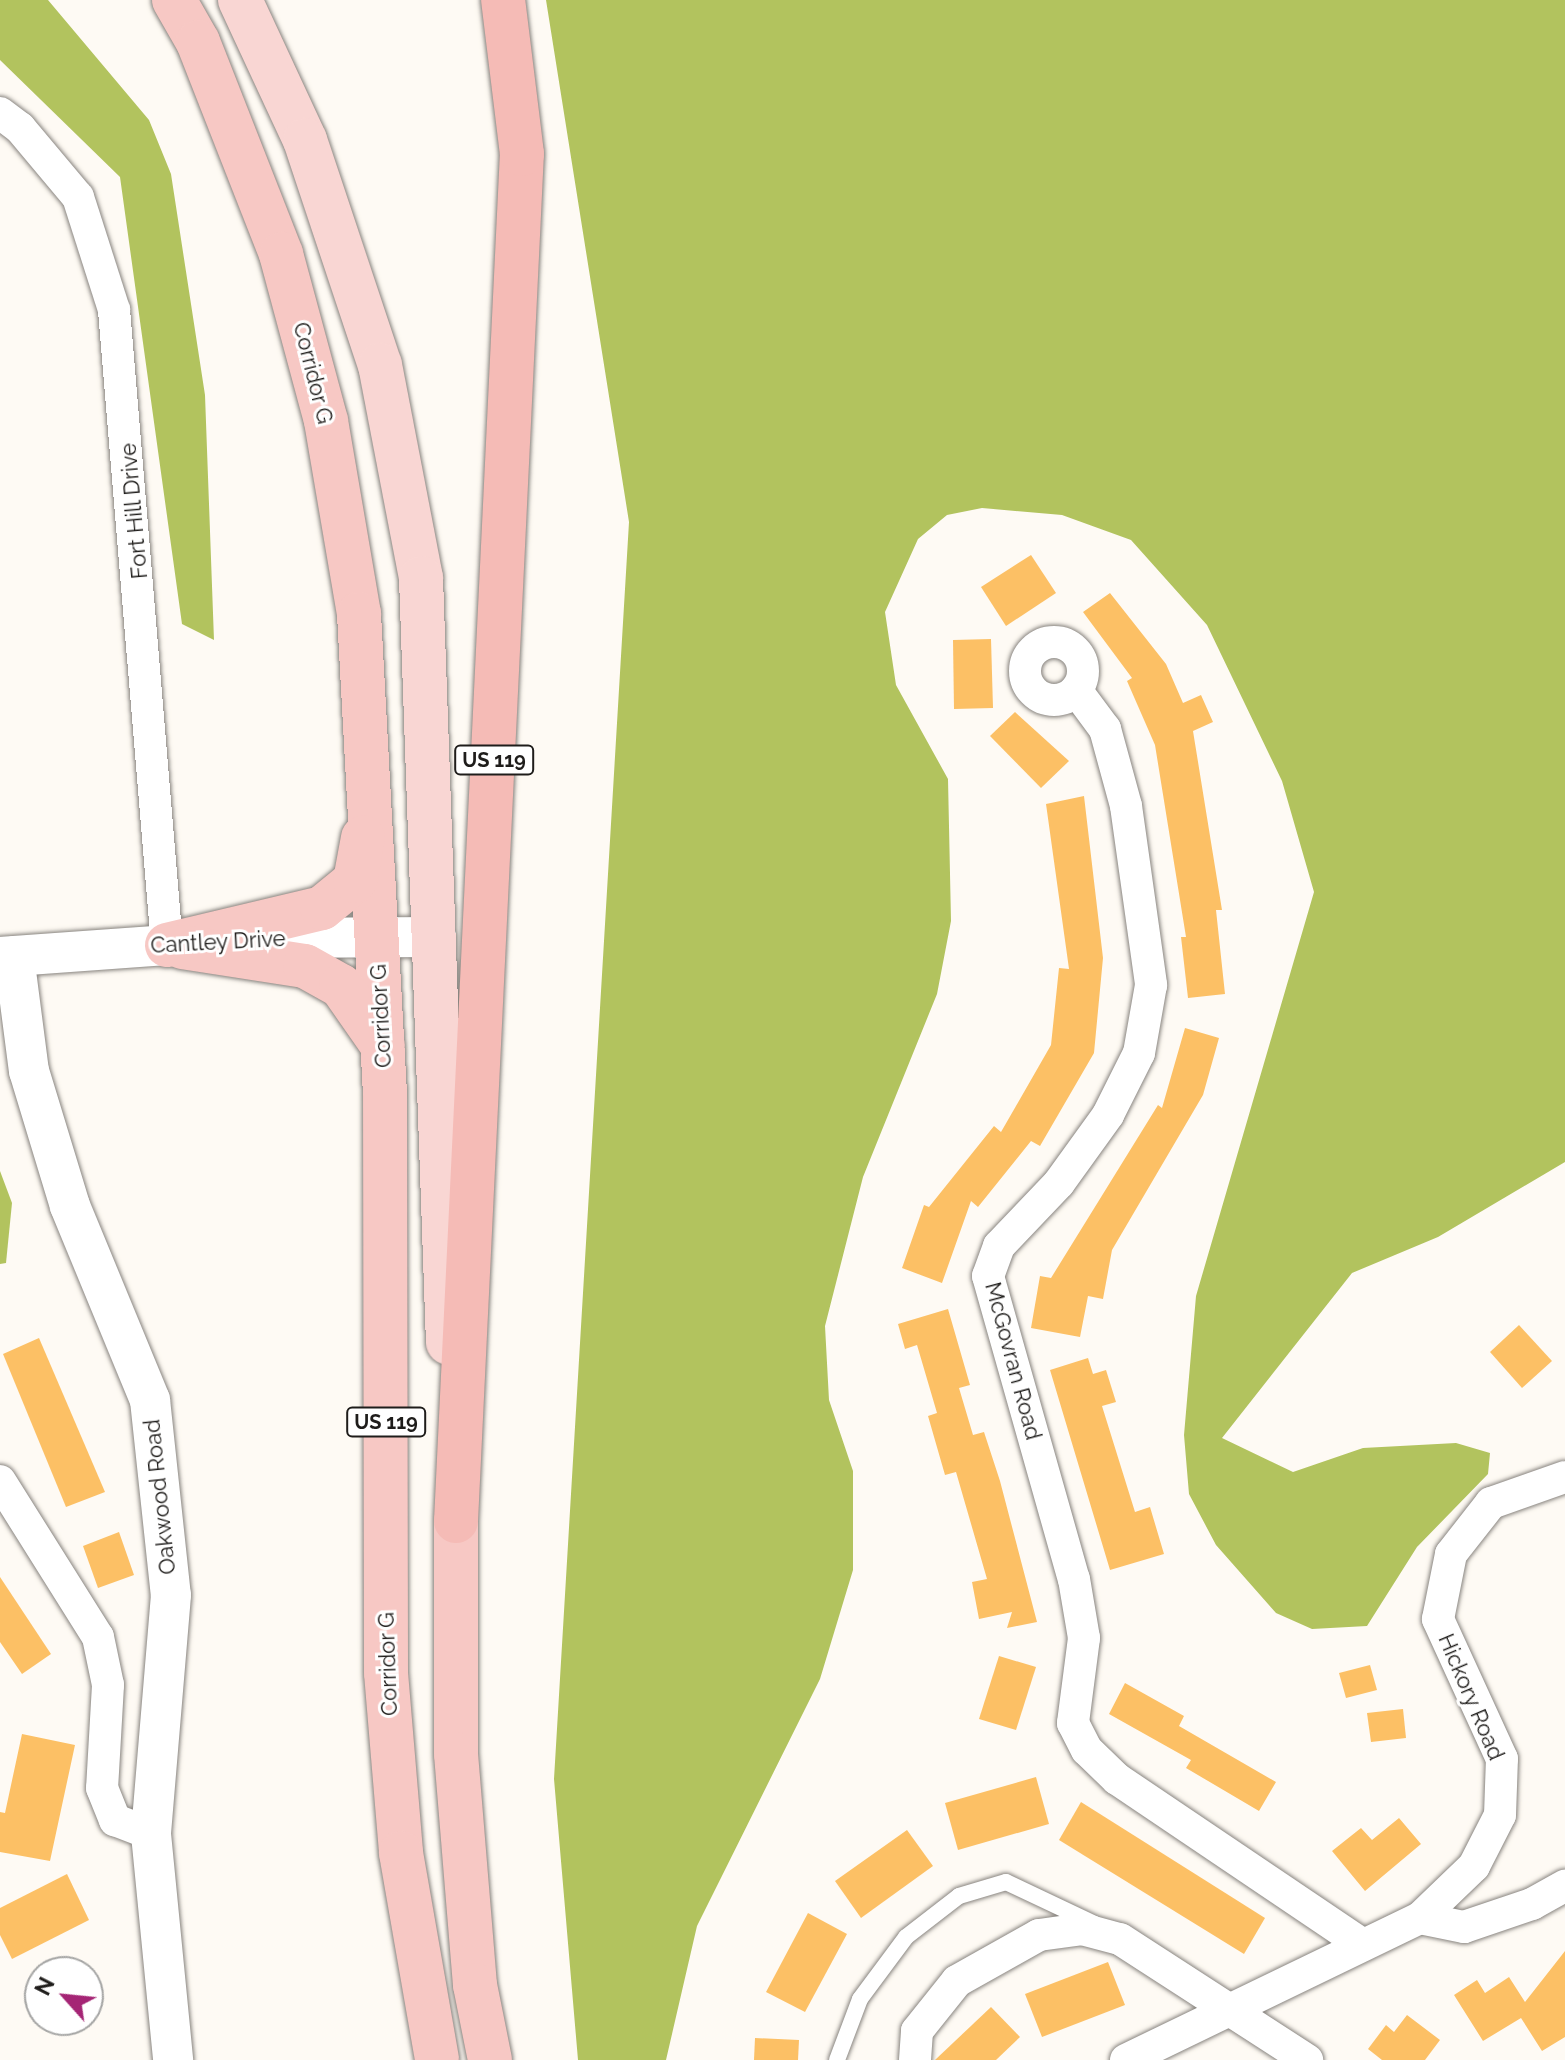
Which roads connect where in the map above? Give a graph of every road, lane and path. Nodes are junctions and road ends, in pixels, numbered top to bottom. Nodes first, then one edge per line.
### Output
1 (174, 0) edge
2 (240, 0) edge
3 (503, 0) edge
4 (0, 113) edge
5 (1076, 690) dead end
6 (368, 780) junction
7 (377, 937) junction
8 (436, 937) junction
9 (167, 945) junction
10 (7, 956) edge
11 (383, 1046) junction
12 (1565, 1477) edge
13 (0, 1481) edge
14 (456, 1521) junction
15 (151, 1834) junction
16 (1565, 1886) edge
17 (1420, 1918) junction
18 (1120, 1939) junction
19 (1360, 1943) junction
20 (1236, 2008) junction
21 (173, 2060) edge
22 (437, 2060) edge
23 (490, 2060) edge
24 (837, 2060) edge
25 (915, 2060) edge
26 (1126, 2060) edge
27 (1307, 2060) edge

1 - 6 highway, Corridor G / US 119
2 - 8 main road
3 - 14 highway, US 119
4 - 9 street, Fort Hill Drive
5 - 19 street, McGovran Road
6 - 7 highway, Corridor G / US 119
6 - 9 highway
7 - 8 street, Cantley Drive
7 - 9 street, Cantley Drive
7 - 11 highway, Corridor G / US 119
8 - 14 main road
9 - 10 street, Cantley Drive
9 - 11 highway
10 - 15 street, Oakwood Road
11 - 22 highway, Corridor G / US 119
12 - 17 street, Hickory Road
13 - 15 street
14 - 23 highway, US 119
15 - 21 street, Oakwood Road
16 - 17 street
17 - 19 street, Hickory Road
18 - 20 street
18 - 24 lane
18 - 25 street
19 - 20 street, Hickory Road
20 - 26 street, Hickory Road
20 - 27 street

